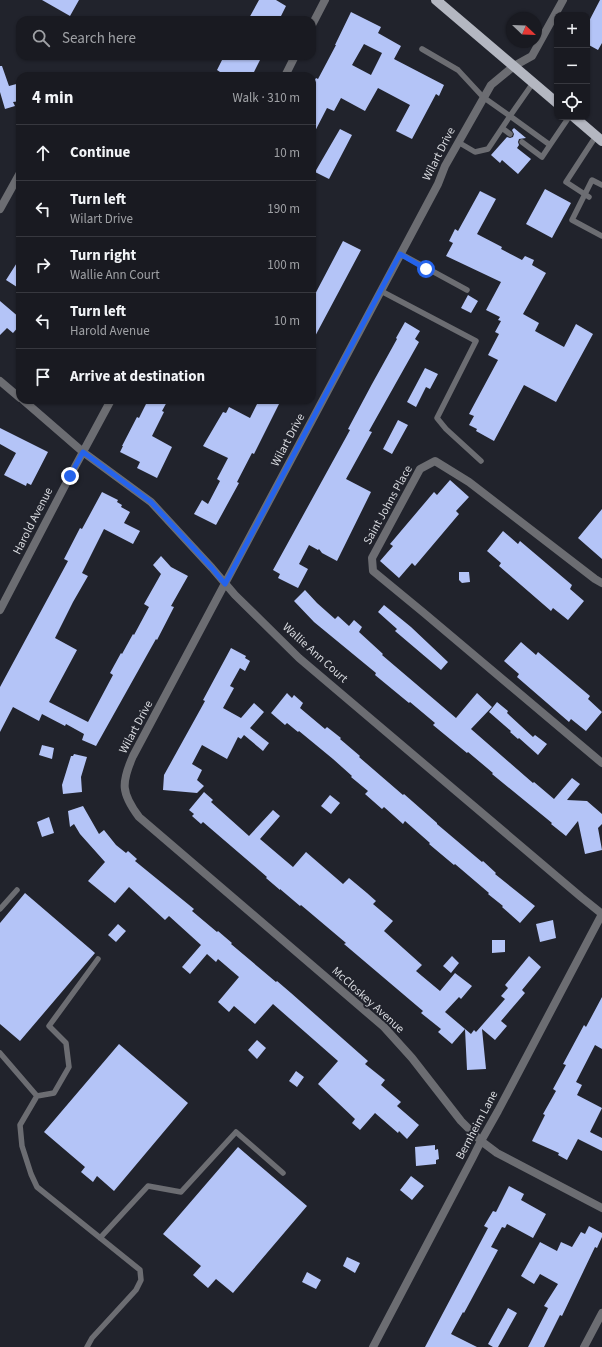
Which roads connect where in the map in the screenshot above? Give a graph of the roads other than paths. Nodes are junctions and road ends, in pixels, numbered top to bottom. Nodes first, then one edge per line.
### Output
1 (325, 0) edge
2 (563, 0) edge
3 (441, 2) edge
4 (316, 17) edge
5 (422, 49) dead end
6 (293, 60) edge
7 (514, 66) junction
8 (287, 72) edge
9 (533, 83) junction
10 (483, 97) junction
11 (554, 100) edge
12 (510, 116) junction
13 (567, 120) edge
14 (578, 120) edge
15 (502, 128) junction
16 (510, 134) dead end
17 (599, 138) edge
18 (458, 142) junction
19 (522, 142) dead end
20 (550, 145) junction
21 (16, 180) edge
22 (602, 185) edge
23 (587, 196) junction
24 (0, 210) edge
25 (602, 236) edge
26 (400, 254) junction
27 (467, 290) dead end
28 (381, 291) junction
29 (0, 381) edge
30 (16, 395) edge
31 (28, 404) edge
32 (109, 404) edge
33 (83, 452) junction
34 (480, 461) dead end
35 (602, 583) edge
36 (225, 584) junction
37 (0, 610) edge
38 (602, 763) edge
39 (126, 795) joint
40 (17, 890) dead end
41 (0, 909) edge
42 (602, 914) edge
43 (98, 959) dead end
44 (0, 1053) edge
45 (37, 1096) junction
46 (481, 1141) junction
47 (283, 1173) dead end
48 (602, 1208) edge
49 (100, 1238) junction
50 (602, 1313) edge
51 (87, 1347) edge
52 (373, 1347) edge
53 (584, 1347) edge

1 - 4 street
2 - 7 street, Wilart Drive
3 - 7 main road
5 - 10 lane
6 - 8 street
7 - 9 main road
7 - 10 street, Wilart Drive
9 - 11 main road
9 - 12 lane
10 - 12 lane
10 - 18 street, Wilart Drive
12 - 15 lane
12 - 20 lane
13 - 20 lane
14 - 17 main road
15 - 16 lane
15 - 18 lane
17 - 23 lane
18 - 26 street, Wilart Drive
19 - 20 lane
21 - 24 street
22 - 23 lane
23 - 25 lane
26 - 27 lane
26 - 28 street, Wilart Drive
28 - 34 lane
28 - 36 street, Wilart Drive
29 - 30 street
31 - 33 street, Wallie Ann Court
32 - 33 street, Harold Avenue
33 - 36 street, Wallie Ann Court
33 - 37 street, Harold Avenue
35 - 38 street, Saint Johns Place
36 - 39 street, Wilart Drive
36 - 42 street, Wallie Ann Court
39 - 46 street, McCloskey Avenue
40 - 41 lane
42 - 46 street, Bernheim Lane
43 - 45 lane
44 - 45 lane
45 - 49 lane
46 - 48 street, McCloskey Avenue
46 - 52 street, Bernheim Lane
47 - 49 lane
49 - 51 lane
50 - 53 street

